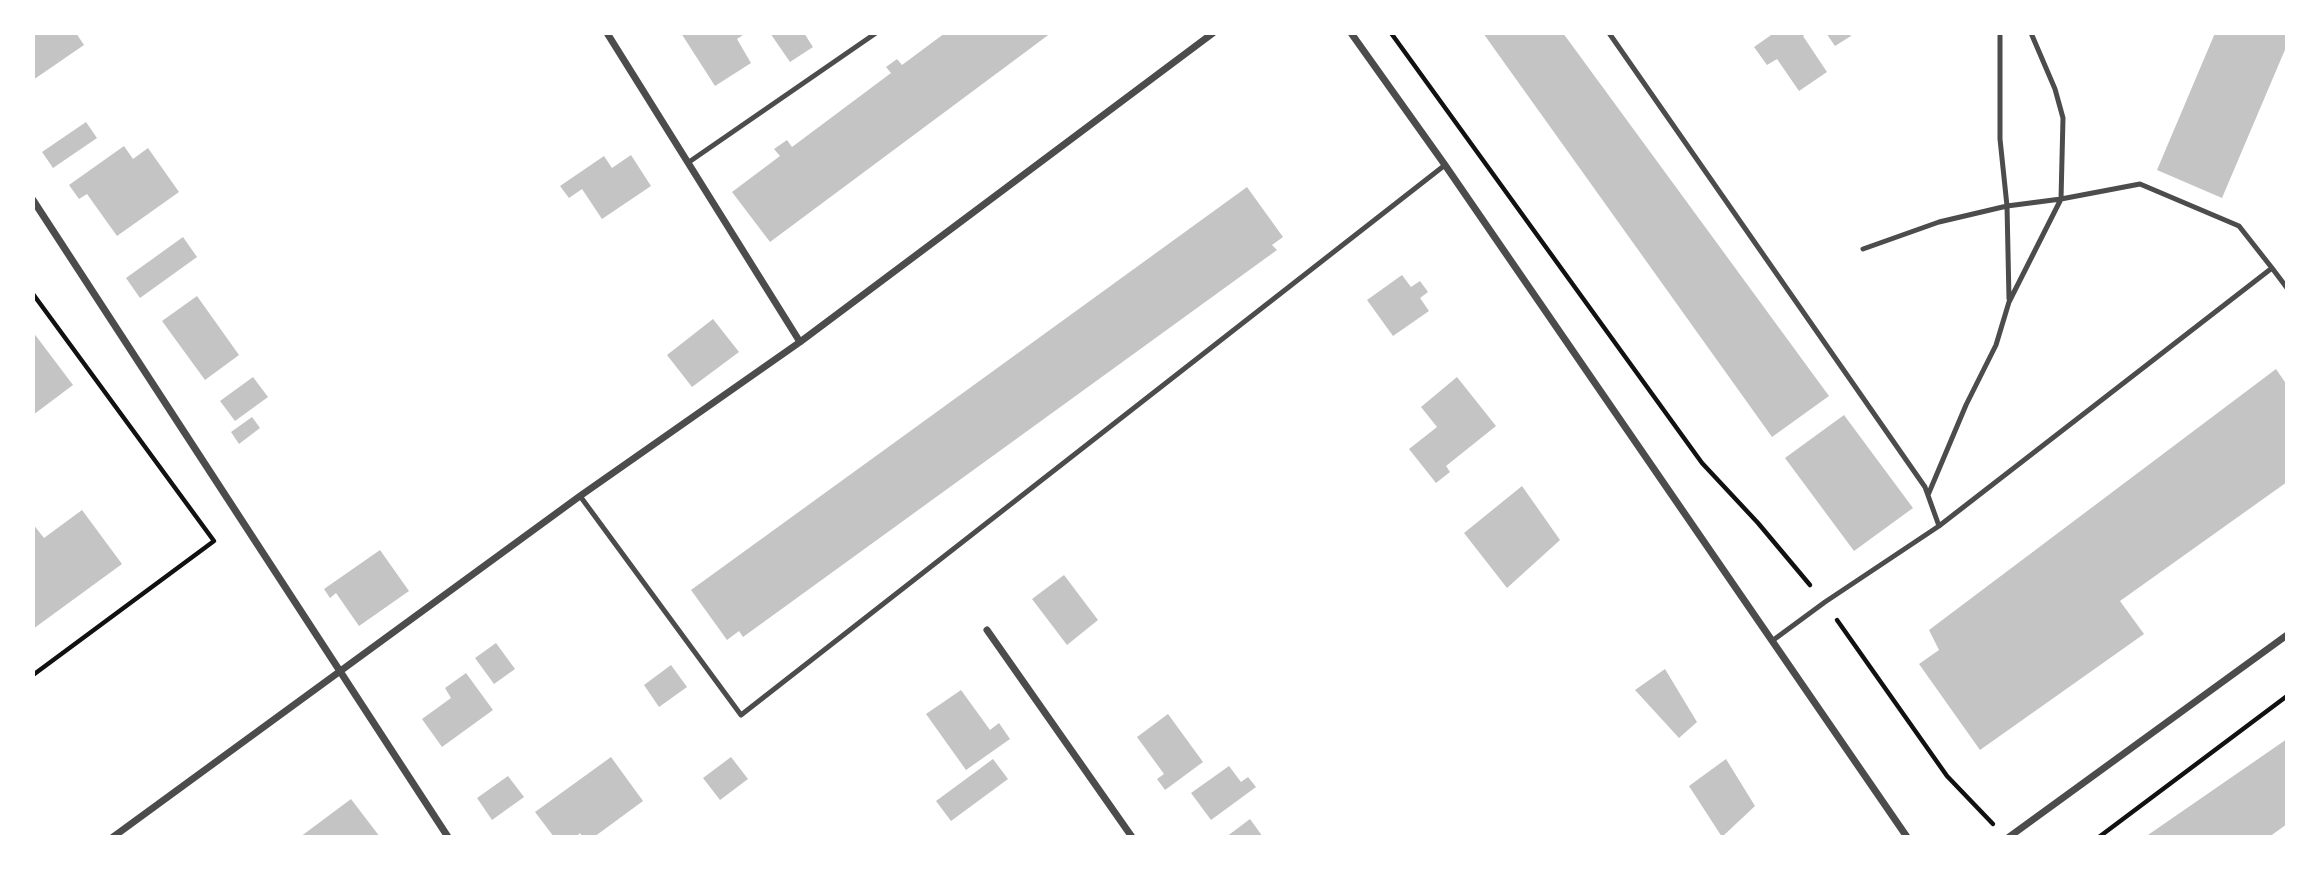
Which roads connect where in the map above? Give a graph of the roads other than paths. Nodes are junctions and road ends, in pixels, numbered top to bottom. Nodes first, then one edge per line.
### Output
1 (607, 33) edge
2 (876, 33) edge
3 (1213, 33) edge
4 (1351, 33) edge
5 (1609, 33) edge
6 (2000, 33) edge
7 (2031, 33) edge
8 (689, 163) junction
9 (1445, 165) junction
10 (2061, 199) junction
11 (33, 200) edge
12 (2007, 206) junction
13 (1863, 249) dead end
14 (2272, 268) junction
15 (2287, 288) edge
16 (2009, 302) junction
17 (800, 342) junction
18 (1928, 495) junction
19 (580, 496) junction
20 (1939, 526) junction
21 (987, 630) dead end
22 (2287, 635) edge
23 (1772, 641) junction
24 (341, 670) junction
25 (113, 837) edge
26 (449, 837) edge
27 (1132, 837) edge
28 (1907, 837) edge
29 (2009, 837) edge

1 - 8 street
2 - 8 lane
3 - 17 street
4 - 9 street
5 - 18 lane
6 - 12 lane
7 - 10 lane
8 - 17 street
9 - 19 lane
9 - 23 street
10 - 12 lane
10 - 14 lane
10 - 16 lane
11 - 24 street
12 - 13 lane
12 - 16 lane
14 - 15 lane
14 - 20 lane
16 - 18 lane
17 - 19 street
18 - 20 lane
19 - 24 street
20 - 23 lane
21 - 27 street
22 - 29 street
23 - 28 street
24 - 25 street
24 - 26 street

